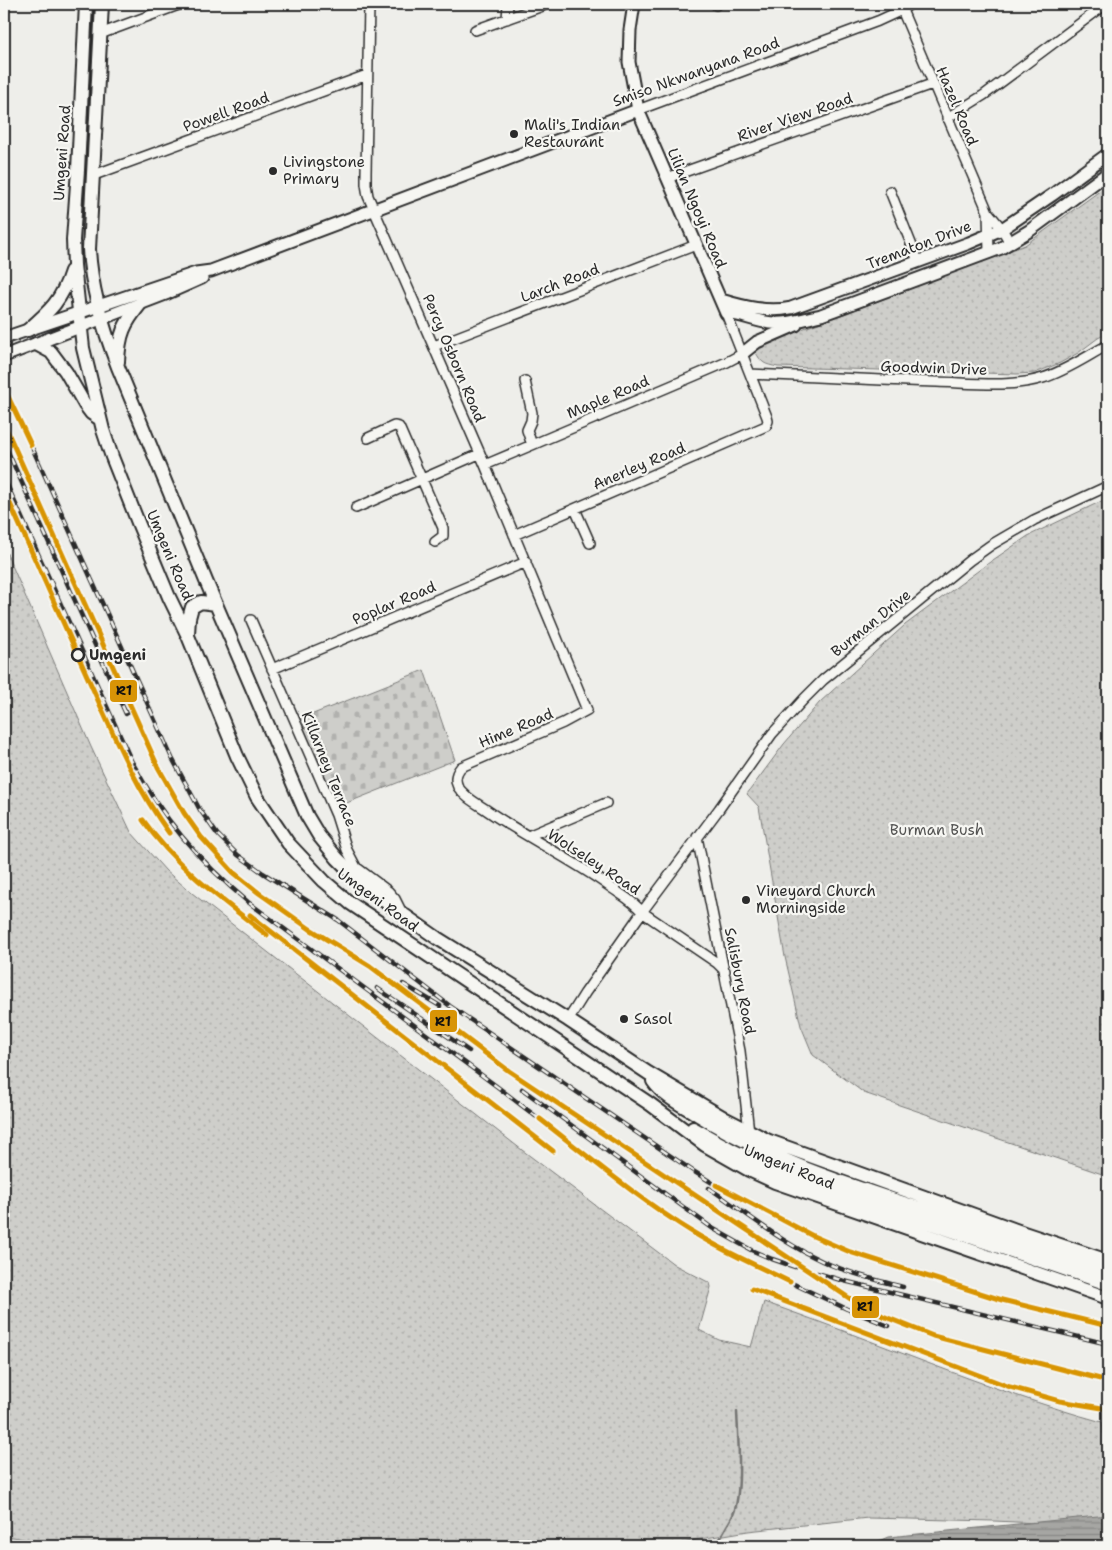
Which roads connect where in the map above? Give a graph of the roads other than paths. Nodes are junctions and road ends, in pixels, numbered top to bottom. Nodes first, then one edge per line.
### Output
1 (86, 4) edge
2 (102, 4) edge
3 (181, 4) edge
4 (369, 4) edge
5 (508, 4) edge
6 (548, 4) edge
7 (634, 4) edge
8 (910, 4) edge
9 (1101, 6) edge
10 (902, 10) junction
11 (1108, 15) edge
12 (507, 19) junction
13 (475, 30) dead end
14 (100, 34) junction
15 (367, 75) junction
16 (932, 84) junction
17 (638, 110) junction
18 (947, 118) junction
19 (1108, 154) edge
20 (1087, 169) junction
21 (1108, 173) edge
22 (94, 175) junction
23 (667, 178) junction
24 (1098, 181) junction
25 (890, 190) dead end
26 (375, 209) junction
27 (988, 212) junction
28 (1002, 229) junction
29 (989, 234) junction
30 (1010, 243) junction
31 (696, 245) junction
32 (989, 253) junction
33 (918, 261) junction
34 (74, 265) junction
35 (211, 271) junction
36 (884, 274) junction
37 (891, 289) junction
38 (721, 300) junction
39 (141, 303) junction
40 (805, 303) junction
41 (100, 312) junction
42 (78, 313) junction
43 (726, 313) junction
44 (816, 316) junction
45 (80, 326) junction
46 (23, 332) junction
47 (4, 338) edge
48 (36, 344) junction
49 (1108, 345) edge
50 (434, 346) junction
51 (742, 354) junction
52 (4, 356) edge
53 (118, 367) junction
54 (750, 374) junction
55 (525, 380) dead end
56 (768, 417) joint
57 (100, 419) junction
58 (368, 438) dead end
59 (532, 445) junction
60 (480, 454) junction
61 (485, 465) junction
62 (422, 479) junction
63 (1108, 486) edge
64 (356, 508) dead end
65 (575, 509) junction
66 (514, 535) junction
67 (435, 542) dead end
68 (590, 543) dead end
69 (526, 562) junction
70 (216, 604) junction
71 (251, 620) dead end
72 (188, 636) junction
73 (272, 669) junction
74 (587, 710) joint
75 (456, 772) joint
76 (606, 803) dead end
77 (528, 836) junction
78 (697, 837) junction
79 (642, 912) junction
80 (402, 914) junction
81 (725, 972) junction
82 (568, 1020) junction
83 (648, 1073) junction
84 (650, 1104) junction
85 (749, 1132) junction
86 (1013, 1246) junction
87 (1108, 1261) edge
88 (1108, 1273) edge
89 (1108, 1284) edge
90 (1108, 1298) edge

1 - 34 main road, Umgeni Road
2 - 14 main road, Umgeni Road
3 - 14 street
4 - 15 street, Percy Osborn Road
5 - 12 street
6 - 12 street
7 - 17 street, Lilian Ngoyi Road
8 - 10 street, Smiso Nkwanyana Road
9 - 11 street
9 - 18 street
10 - 16 street, Hazel Road
10 - 17 street, Smiso Nkwanyana Road
12 - 13 street
14 - 22 main road, Umgeni Road
15 - 22 street, Powell Road
15 - 26 street, Percy Osborn Road
16 - 18 street, Hazel Road
16 - 23 street, River View Road
17 - 23 street, Lilian Ngoyi Road
17 - 26 street, Smiso Nkwanyana Road
18 - 27 street, Hazel Road
19 - 20 street, Trematon Drive
20 - 24 street
20 - 28 street, Trematon Drive
21 - 24 street, Trematon Drive
22 - 41 main road, Umgeni Road
23 - 31 street, Lilian Ngoyi Road
24 - 30 street, Trematon Drive
25 - 33 street
26 - 35 street, Smiso Nkwanyana Road
26 - 50 street, Percy Osborn Road
27 - 28 street, Hazel Road
27 - 29 street, Hazel Road
28 - 29 street, Trematon Drive
28 - 30 street, Hazel Road
29 - 32 street, Hazel Road
29 - 33 street, Trematon Drive
30 - 32 street, Trematon Drive
31 - 38 street, Lilian Ngoyi Road
31 - 50 street, Larch Road
32 - 37 street, Trematon Drive
33 - 36 street, Trematon Drive
34 - 42 main road, Umgeni Road
34 - 46 main road
35 - 39 street, Smiso Nkwanyana Road
35 - 41 street, Smiso Nkwanyana Road
36 - 37 street
36 - 40 street, Trematon Drive
37 - 44 street, Trematon Drive
38 - 40 street, Trematon Drive
38 - 43 street, Lilian Ngoyi Road
39 - 41 street, Smiso Nkwanyana Road
39 - 53 main road
40 - 44 street
41 - 42 street, Smiso Nkwanyana Road
41 - 45 street, Smiso Nkwanyana Road
41 - 53 main road, Umgeni Road
42 - 45 main road, Umgeni Road
42 - 46 street, Smiso Nkwanyana Road
43 - 44 street, Trematon Drive
43 - 51 street, Lilian Ngoyi Road
44 - 51 street
45 - 48 street, Smiso Nkwanyana Road
45 - 57 main road, Umgeni Road
46 - 47 street, Smiso Nkwanyana Road
48 - 52 street, Smiso Nkwanyana Road
48 - 57 main road
49 - 54 street, Goodwin Drive
50 - 60 street, Percy Osborn Road
51 - 54 street, Lilian Ngoyi Road
51 - 59 street, Maple Road
53 - 70 main road, Umgeni Road
54 - 56 street, Lilian Ngoyi Road
55 - 59 street
56 - 65 street, Anerley Road
57 - 72 main road, Umgeni Road
58 - 62 street
59 - 61 street, Maple Road
60 - 61 street, Percy Osborn Road
60 - 62 street
61 - 66 street, Percy Osborn Road
62 - 64 street
62 - 67 street
63 - 78 street, Burman Drive
65 - 66 street, Anerley Road
65 - 68 street
66 - 69 street, Percy Osborn Road
69 - 73 street, Poplar Road
69 - 74 street, Percy Osborn Road
70 - 72 main road
70 - 80 main road, Umgeni Road
71 - 73 street, Killarney Terrace
72 - 84 main road, Umgeni Road
73 - 80 street, Killarney Terrace
74 - 75 street, Hime Road
75 - 77 street, Wolseley Road
76 - 77 street
77 - 79 street, Wolseley Road
78 - 79 street, Burman Drive
78 - 81 street, Salisbury Road
79 - 81 street, Wolseley Road
79 - 82 street, Burman Drive
80 - 82 main road, Umgeni Road
81 - 85 street, Salisbury Road
82 - 83 main road, Umgeni Road
83 - 85 main road, Umgeni Road
83 - 86 main road
84 - 86 main road
84 - 90 main road, Umgeni Road
85 - 87 main road, Umgeni Road
86 - 88 main road
86 - 89 main road

